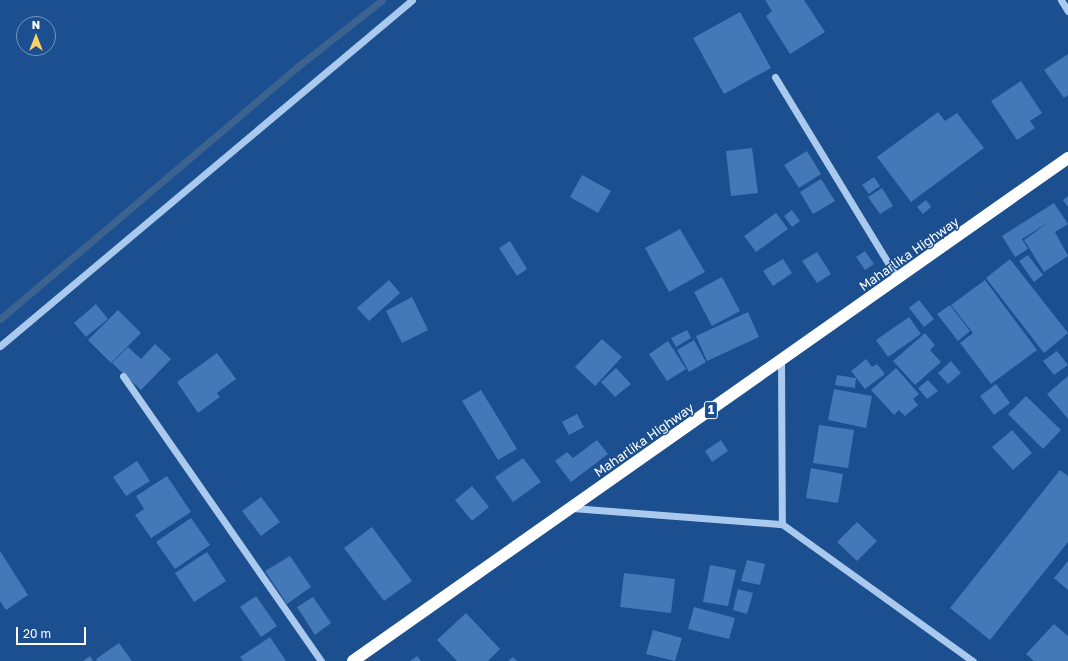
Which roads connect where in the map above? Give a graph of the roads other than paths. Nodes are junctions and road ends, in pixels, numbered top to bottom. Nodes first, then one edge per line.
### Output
1 (412, 0) edge
2 (1061, 0) edge
3 (1068, 11) edge
4 (776, 77) dead end
5 (1068, 158) edge
6 (898, 279) junction
7 (0, 346) edge
8 (781, 360) junction
9 (123, 376) dead end
10 (572, 508) junction
11 (782, 524) junction
12 (322, 661) edge
13 (353, 661) edge
14 (974, 661) edge

1 - 7 street
2 - 3 street
4 - 6 street
5 - 6 highway, Maharlika Highway / 1
6 - 8 highway, Maharlika Highway / 1
8 - 10 highway, Maharlika Highway / 1
8 - 11 street
9 - 12 street
10 - 11 street
10 - 13 highway, Maharlika Highway / 1
11 - 14 street

